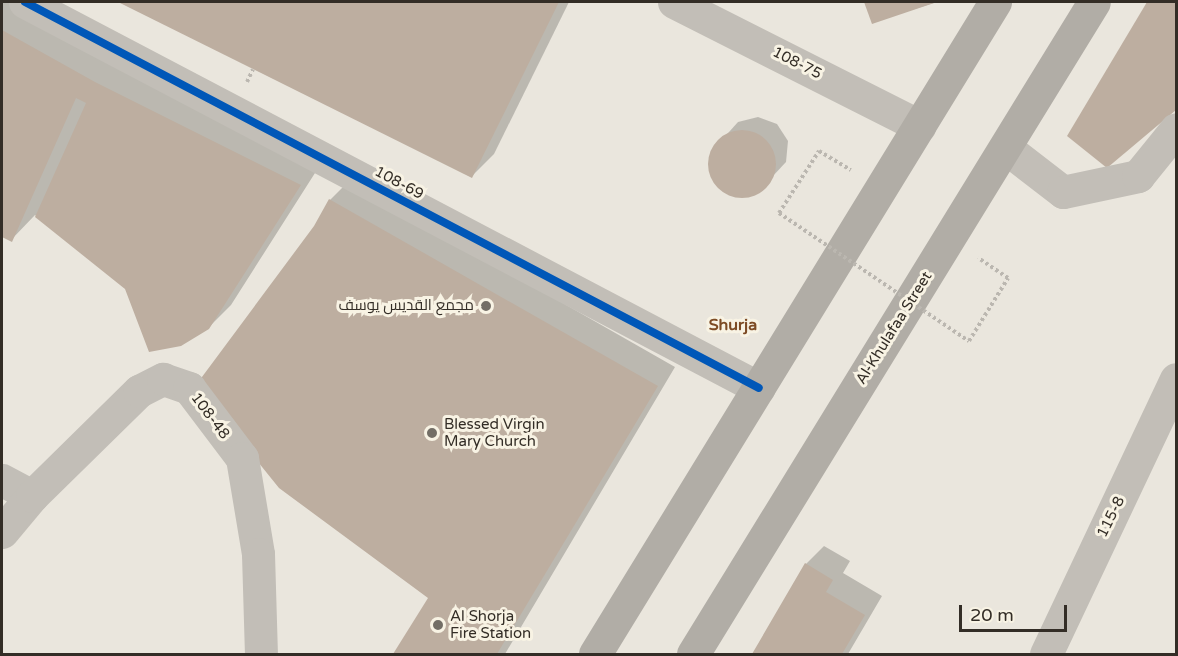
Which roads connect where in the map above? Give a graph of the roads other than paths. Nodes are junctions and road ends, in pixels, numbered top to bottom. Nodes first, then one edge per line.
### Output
1 (25, 2) edge
2 (674, 2) edge
3 (995, 2) edge
4 (1094, 2) edge
5 (919, 126) junction
6 (1176, 129) edge
7 (1006, 148) junction
8 (1176, 380) edge
9 (759, 388) junction
10 (2, 480) edge
11 (32, 496) junction
12 (2, 532) edge
13 (261, 654) edge
14 (595, 654) edge
15 (693, 654) edge
16 (1046, 654) edge

1 - 9 street, 108-69
2 - 5 street, 108-75
3 - 5 main road
4 - 7 main road, Al-Khulafaa Street
5 - 9 main road
6 - 7 street
7 - 15 main road, Al-Khulafaa Street
8 - 16 street, 115-8
9 - 14 main road
10 - 11 street
11 - 12 street, 108-48
11 - 13 street, 108-48

